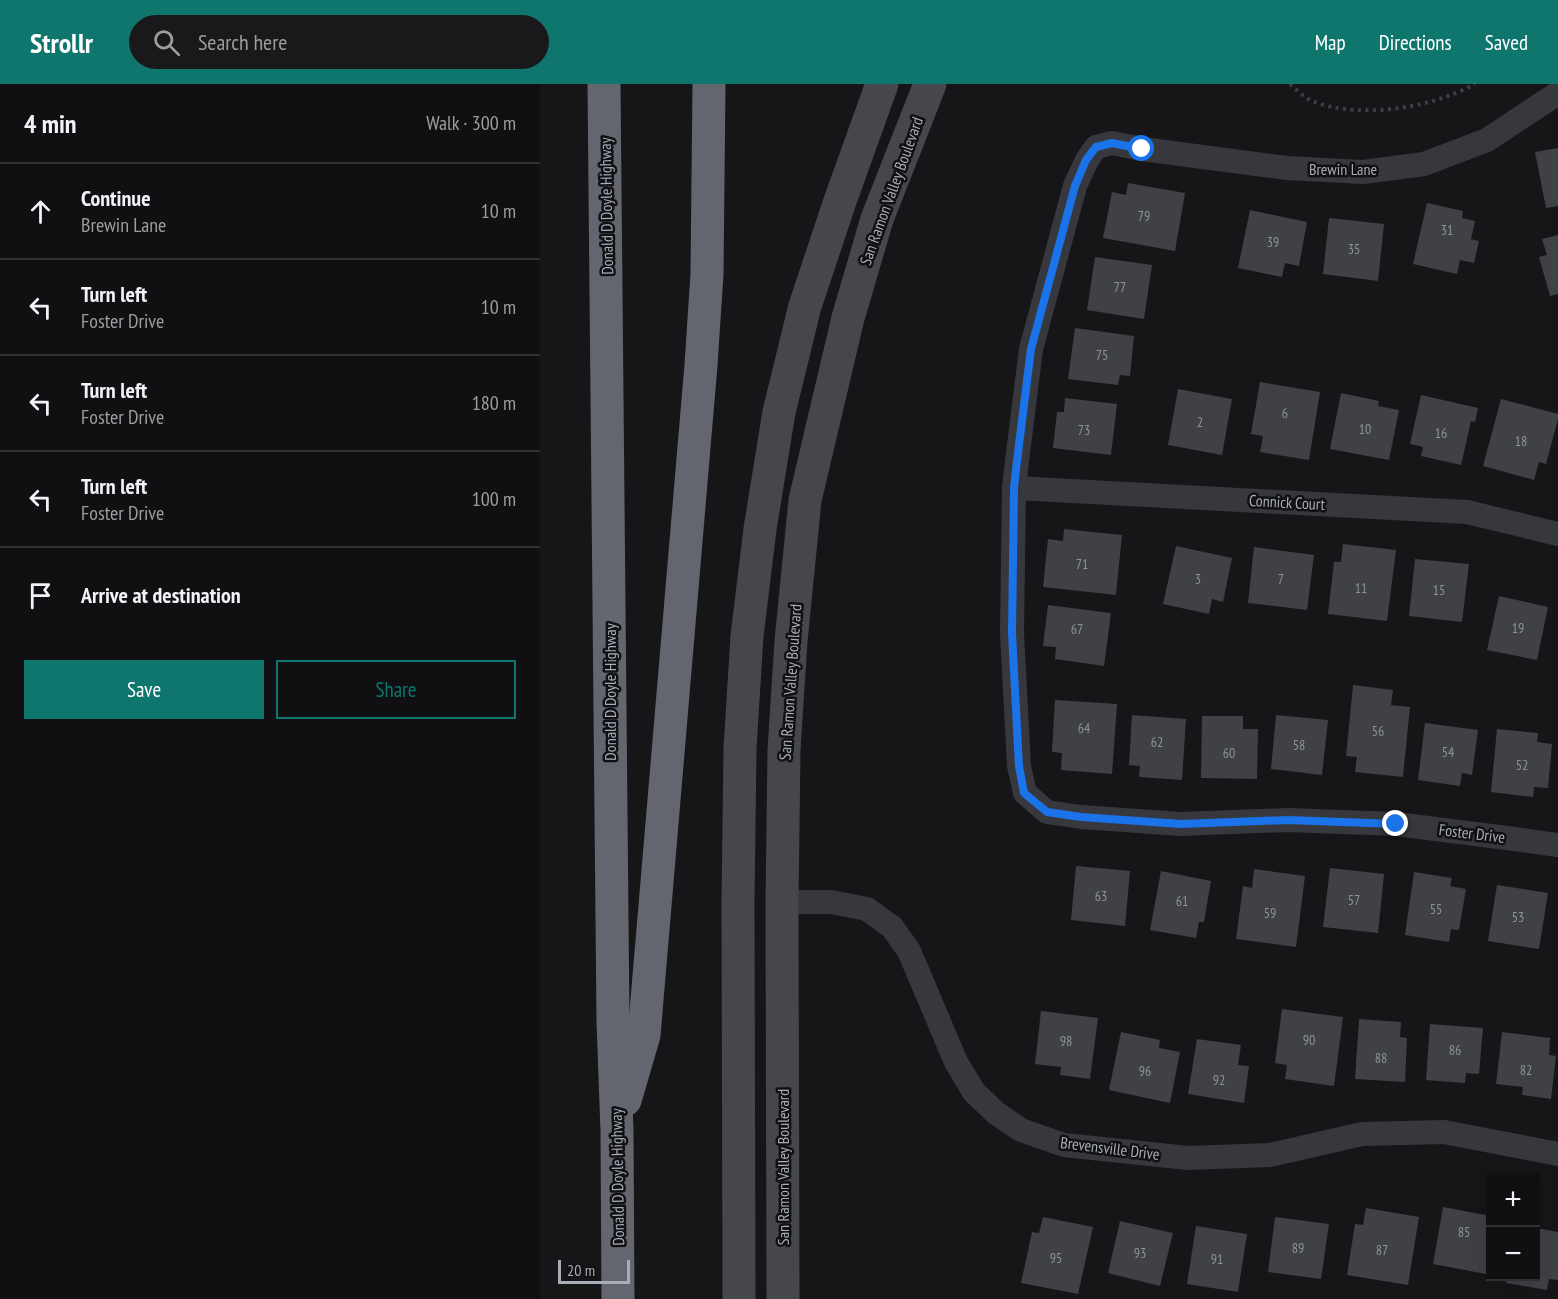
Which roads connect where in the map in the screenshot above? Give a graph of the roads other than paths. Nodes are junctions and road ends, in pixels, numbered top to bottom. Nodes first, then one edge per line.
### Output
1 (604, 84) edge
2 (709, 84) edge
3 (882, 84) edge
4 (930, 84) edge
5 (1558, 93) edge
6 (1112, 143) joint
7 (1014, 488) junction
8 (1558, 534) edge
9 (1558, 846) edge
10 (782, 902) junction
11 (617, 1131) junction
12 (1558, 1154) edge
13 (618, 1299) edge
14 (739, 1299) edge
15 (783, 1299) edge

1 - 11 highway, Donald D Doyle Highway
2 - 11 highway
3 - 14 main road
4 - 10 main road, San Ramon Valley Boulevard
5 - 6 street, Brewin Lane
6 - 7 street, Foster Drive
7 - 8 street, Connick Court
7 - 9 street, Foster Drive
10 - 12 street, Brevensville Drive
10 - 15 main road, San Ramon Valley Boulevard
11 - 13 highway, Donald D Doyle Highway

